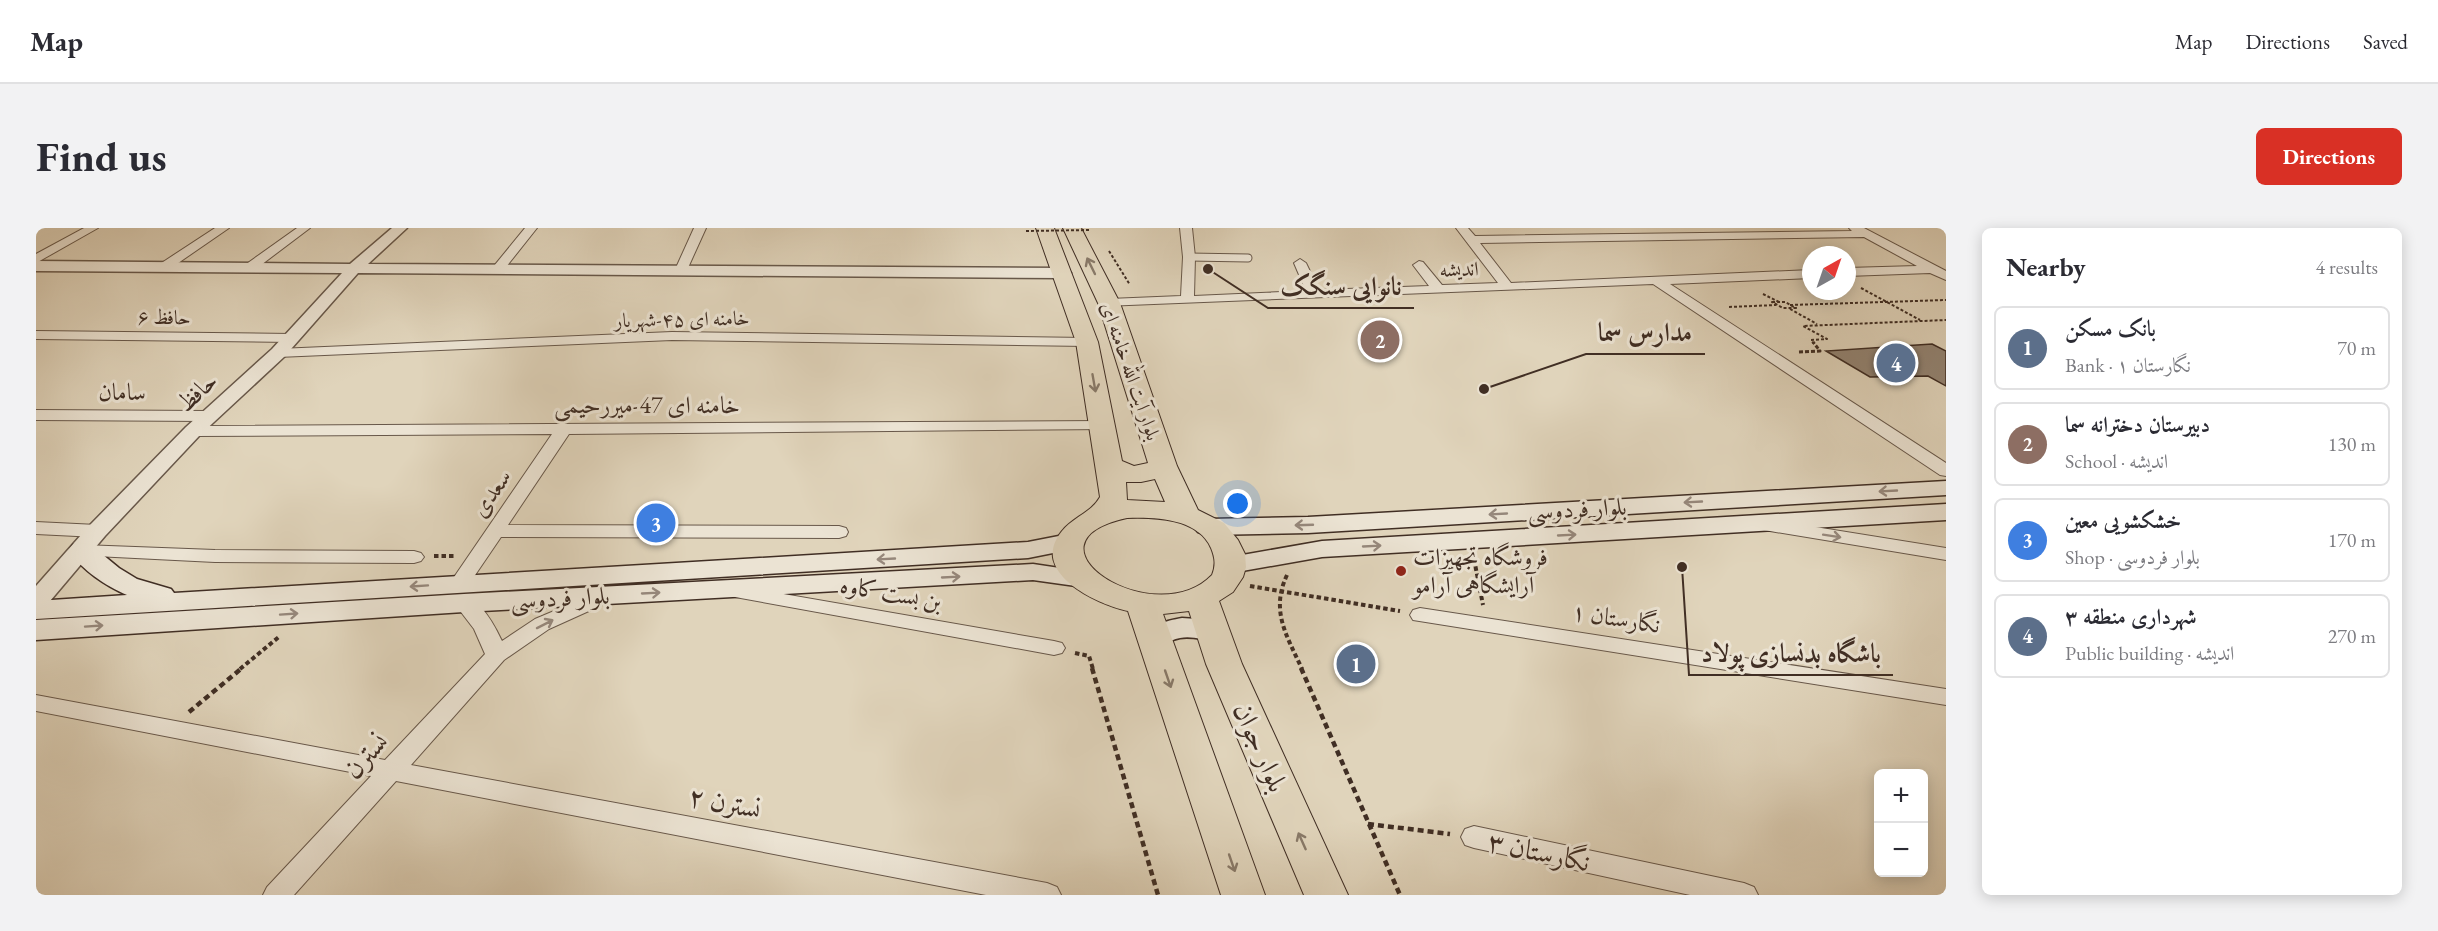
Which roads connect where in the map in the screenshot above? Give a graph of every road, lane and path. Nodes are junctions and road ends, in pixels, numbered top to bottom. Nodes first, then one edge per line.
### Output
1 (92, 228) edge
2 (223, 228) edge
3 (304, 228) edge
4 (400, 228) edge
5 (531, 228) edge
6 (700, 228) edge
7 (1186, 228) edge
8 (1462, 228) edge
9 (1081, 229) edge
10 (1036, 230) edge
11 (1860, 231) edge
12 (1471, 240) junction
13 (1105, 244) dead end
14 (1189, 257) junction
15 (1248, 258) dead end
16 (36, 259) edge
17 (1300, 263) dead end
18 (1419, 265) dead end
19 (36, 266) edge
20 (164, 267) junction
21 (249, 268) junction
22 (354, 268) junction
23 (498, 269) junction
24 (1940, 269) edge
25 (681, 270) junction
26 (1856, 272) edge
27 (1063, 273) junction
28 (1802, 274) edge
29 (1946, 276) edge
30 (1657, 281) junction
31 (1507, 286) junction
32 (1860, 287) dead end
33 (1438, 289) junction
34 (1314, 294) junction
35 (1187, 300) junction
36 (1946, 300) edge
37 (1139, 302) junction
38 (1886, 302) junction
39 (1109, 303) junction
40 (1776, 305) junction
41 (1789, 306) junction
42 (1700, 309) junction
43 (1946, 320) edge
44 (1922, 321) junction
45 (1818, 325) junction
46 (36, 335) edge
47 (292, 338) junction
48 (1087, 342) junction
49 (278, 352) junction
50 (1769, 354) junction
51 (36, 415) edge
52 (207, 416) junction
53 (1102, 426) junction
54 (563, 430) junction
55 (193, 431) junction
56 (1107, 462) junction
57 (1163, 466) junction
58 (1946, 471) edge
59 (1946, 488) edge
60 (1946, 512) edge
61 (1100, 515) junction
62 (1197, 522) junction
63 (1753, 524) junction
64 (36, 528) edge
65 (495, 531) junction
66 (839, 532) dead end
67 (90, 541) junction
68 (1069, 543) junction
69 (1473, 553) dead end
70 (1946, 554) edge
71 (414, 556) joint
72 (478, 556) junction
73 (1083, 579) junction
74 (719, 589) junction
75 (1280, 590) junction
76 (462, 593) junction
77 (1217, 594) junction
78 (604, 596) junction
79 (201, 600) junction
80 (36, 601) edge
81 (1142, 603) junction
82 (36, 610) edge
83 (1420, 615) joint
84 (1487, 625) junction
85 (36, 630) edge
86 (282, 635) dead end
87 (1154, 639) junction
88 (1054, 648) joint
89 (496, 656) junction
90 (1946, 697) edge
91 (36, 704) edge
92 (167, 729) junction
93 (390, 772) junction
94 (1368, 824) junction
95 (1474, 837) joint
96 (277, 895) edge
97 (1047, 895) edge
98 (1158, 895) edge
99 (1243, 895) edge
100 (1326, 895) edge
101 (1400, 895) edge
102 (1744, 895) edge

1 - 16 street
2 - 20 street
3 - 21 street
4 - 22 street, حافظ
5 - 23 street
6 - 25 street
7 - 14 street
8 - 12 street
9 - 10 path, bridge
39 -> 9 main road, بلوار آیت الله خامنه ای
10 - 27 main road, بلوار آیت الله خامنه ای
11 - 12 street
11 - 24 street
12 - 31 street
13 - 37 path
14 - 15 lane
14 - 35 street
17 - 34 street
18 - 33 street
19 - 20 street
20 - 21 street
21 - 22 street
22 - 23 street
22 - 47 street, حافظ
23 - 25 street
24 - 26 street
24 - 29 street
25 - 27 street
27 - 48 main road, بلوار آیت الله خامنه ای
28 - 30 street, اندیشه
30 - 31 street, اندیشه
30 - 42 street
31 - 33 street, اندیشه
32 - 38 path
33 - 34 street, اندیشه
34 - 35 street, اندیشه
35 - 37 street, اندیشه
36 - 38 path
37 - 39 street, اندیشه
38 - 41 path
38 - 44 path
39 - 57 main road, بلوار آیت الله خامنه ای
40 - 41 path
40 - 41 path
40 - 42 path
41 - 45 path
42 - 50 street
43 - 44 path
44 - 45 path
45 - 50 path
46 - 47 street, حافظ ۶
47 - 49 street, حافظ
48 - 49 street, خامنه ای ۴۵-شهریار
48 -> 53 main road, بلوار آیت الله خامنه ای
49 - 52 street, حافظ
50 - 58 street
51 - 52 street, سامان
52 - 55 street, حافظ
53 - 54 street, خامنه ای 47-میررحیمی
53 - 56 main road, بلوار آیت الله خامنه ای
54 - 55 street, خامنه ای 47-میررحیمی
54 - 65 street, سعدی
55 - 67 street, حافظ
56 - 57 main road
56 - 61 main road, بلوار آیت الله خامنه ای
57 - 62 main road, بلوار آیت الله خامنه ای
59 -> 62 main road, بلوار فردوسی
60 - 63 main road, بلوار فردوسی
61 - 62 main road
61 - 68 main road
62 - 77 main road
63 -> 70 street
77 -> 63 main road, بلوار فردوسی
64 - 67 street
65 - 66 street
65 - 72 street, سعدی
67 - 71 street
67 - 79 main road
67 - 80 street, حافظ
68 - 73 main road
68 -> 76 main road, بلوار فردوسی
69 - 84 path
71 - 72 path
72 - 76 street, سعدی
74 -> 73 main road, بلوار فردوسی
73 - 81 main road
78 -> 74 main road, بلوار فردوسی
74 - 88 street, بن بست کاوه
75 - 77 path
75 - 83 path
75 - 94 path
76 - 78 main road, بلوار فردوسی
76 -> 79 main road, بلوار فردوسی
85 -> 76 main road, بلوار فردوسی
76 - 89 street
77 - 81 main road
77 - 87 main road, بلوار فردوسی
100 -> 77 main road, بلوار جوان
89 -> 78 street, نسترن
79 - 82 main road, بلوار فردوسی
81 - 87 main road
83 - 84 street, نگارستان ۱
84 - 90 street, نگارستان ۱
86 - 92 path
87 -> 99 main road
88 - 98 path
89 - 93 street, نسترن
91 - 92 street, نسترن ۲
92 - 93 street, نسترن ۲
93 - 96 street, نسترن
93 - 97 street, نسترن ۲
94 - 95 path
94 - 101 path
95 - 102 street, نگارستان ۳

